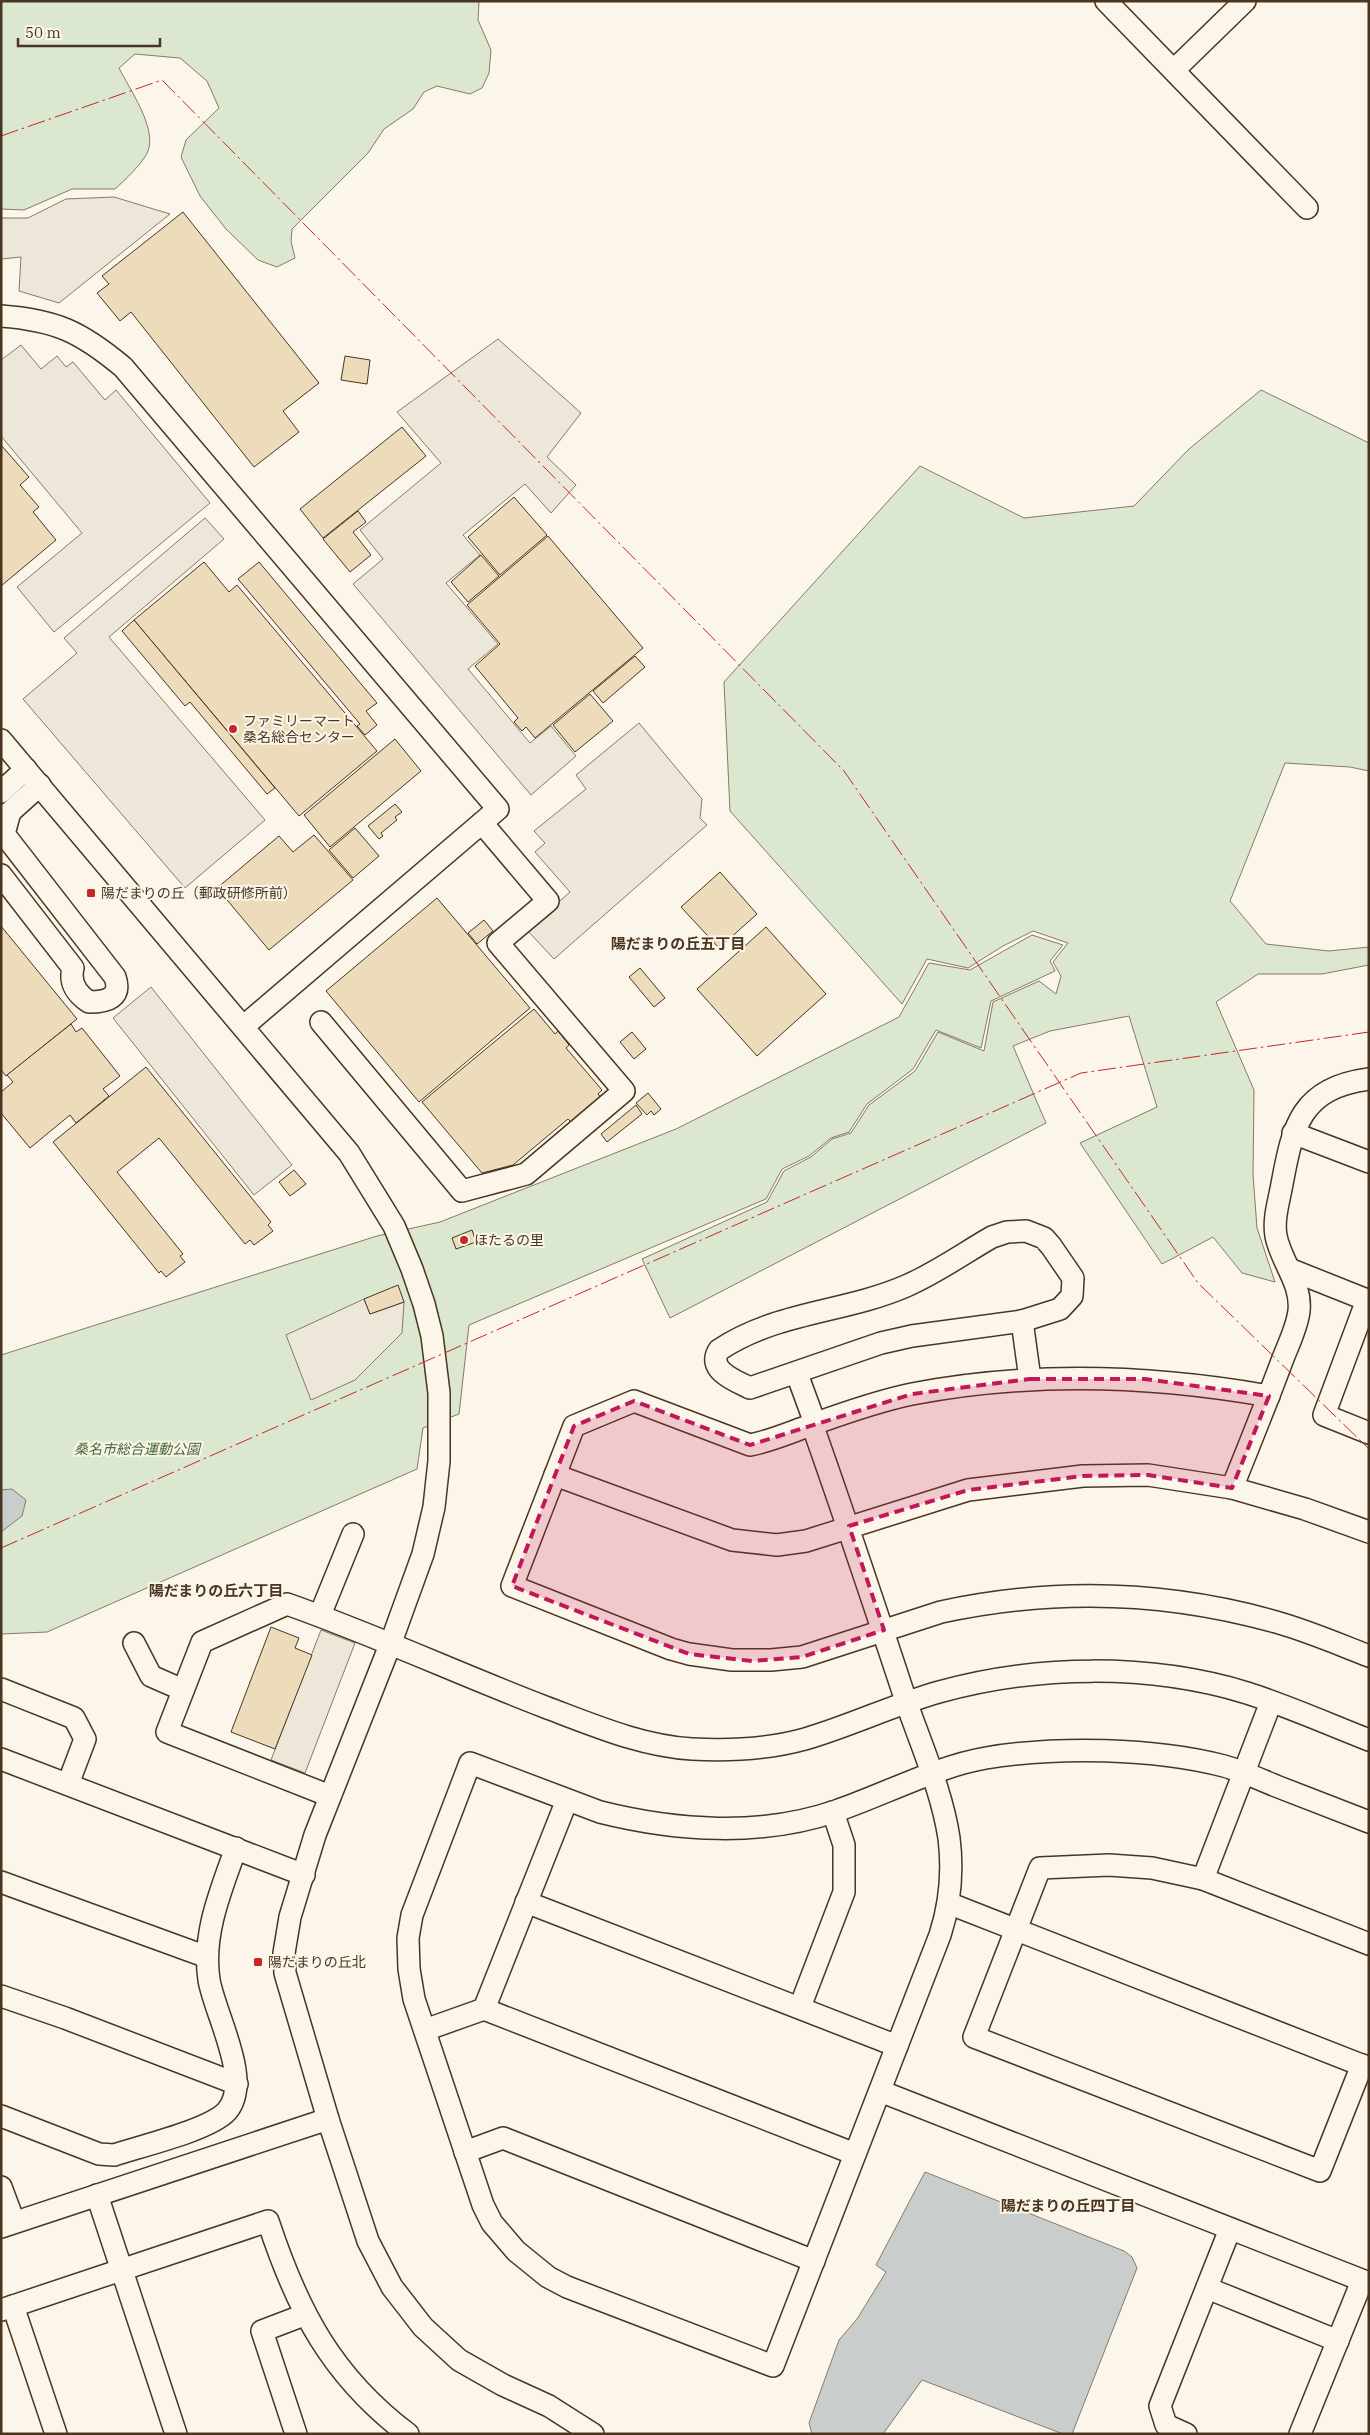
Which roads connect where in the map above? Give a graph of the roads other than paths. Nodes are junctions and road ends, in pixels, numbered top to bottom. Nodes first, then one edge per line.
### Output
1 (1106, 1) edge
2 (1245, 1) edge
3 (1174, 70) junction
4 (1307, 208) dead end
5 (1, 316) edge
6 (1, 740) edge
7 (26, 769) junction
8 (40, 785) junction
9 (1, 792) edge
10 (482, 823) junction
11 (1, 875) edge
12 (321, 1022) dead end
13 (244, 1026) junction
14 (1369, 1079) edge
15 (1293, 1133) junction
16 (1369, 1162) edge
17 (1289, 1269) junction
18 (1022, 1321) junction
19 (797, 1374) junction
20 (1030, 1379) junction
21 (1269, 1396) junction
22 (813, 1424) junction
23 (1369, 1433) edge
24 (555, 1475) junction
25 (1232, 1488) junction
26 (849, 1526) junction
27 (1369, 1532) edge
28 (353, 1534) dead end
29 (320, 1615) junction
30 (884, 1630) junction
31 (134, 1643) dead end
32 (390, 1645) junction
33 (1369, 1656) edge
34 (1, 1689) edge
35 (183, 1690) junction
36 (907, 1702) junction
37 (1271, 1702) junction
38 (1369, 1740) edge
39 (1, 1759) edge
40 (1244, 1774) junction
41 (932, 1775) junction
42 (68, 1784) junction
43 (330, 1796) junction
44 (567, 1800) junction
45 (833, 1812) junction
46 (1369, 1822) edge
47 (236, 1848) junction
48 (304, 1875) junction
49 (1203, 1879) junction
50 (1, 1882) edge
51 (526, 1902) junction
52 (948, 1903) junction
53 (1015, 1930) junction
54 (1369, 1944) edge
55 (207, 1957) junction
56 (1, 1996) edge
57 (800, 2008) junction
58 (484, 2009) junction
59 (425, 2030) junction
60 (897, 2046) junction
61 (1366, 2066) edge
62 (237, 2084) junction
63 (880, 2091) junction
64 (1, 2116) edge
65 (328, 2119) junction
66 (465, 2152) junction
67 (855, 2154) junction
68 (1, 2187) edge
69 (97, 2195) junction
70 (8, 2224) edge
71 (1230, 2229) junction
72 (814, 2261) junction
73 (121, 2270) junction
74 (1365, 2282) edge
75 (1207, 2288) junction
76 (7, 2308) edge
77 (304, 2315) junction
78 (1338, 2341) junction
79 (56, 2434) edge
80 (176, 2434) edge
81 (296, 2434) edge
82 (408, 2434) edge
83 (593, 2434) edge
84 (1186, 2434) edge
85 (1300, 2434) edge

1 - 3 street
2 - 3 street
3 - 4 street
5 - 10 street
6 - 7 street
7 - 8 street
7 - 9 street
8 - 11 street
8 - 13 street
10 - 12 street
10 - 13 street
13 - 32 street
14 - 15 street
15 - 16 street
15 - 17 street
17 - 21 street
17 - 23 street
18 - 19 street
18 - 19 street
18 - 20 street
19 - 22 street
20 - 21 street
20 - 22 street
21 - 25 street
22 - 24 street
22 - 26 street
24 - 26 street
24 - 30 street
25 - 26 street
25 - 27 street
26 - 30 street
28 - 29 street
29 - 32 street
29 - 35 street
30 - 33 street
30 - 36 street
31 - 35 street
32 - 36 street
32 - 43 street
34 - 42 street
35 - 43 street
36 - 37 street
36 - 41 street
37 - 38 street
37 - 40 street
39 - 42 street
40 - 41 street
40 - 46 street
40 - 49 street
41 - 45 street
41 - 52 street
42 - 47 street
43 - 48 street
44 - 45 street
44 - 51 street
44 - 59 street
45 - 57 street
47 - 48 street
47 - 55 street
48 - 65 street
49 - 53 street
49 - 54 street
50 - 55 street
51 - 57 street
51 - 58 street
52 - 53 street
52 - 60 street
53 - 61 street
53 - 61 street
55 - 62 street
56 - 62 street
57 - 60 street
58 - 59 street
58 - 67 street
59 - 66 street
60 - 63 street
62 - 64 street
63 - 67 street
63 - 71 street
65 - 69 street
65 - 83 street
66 - 72 street
66 - 72 street
67 - 72 street
68 - 70 street
69 - 70 street
69 - 73 street
71 - 74 street
71 - 75 street
73 - 76 street
73 - 77 street
73 - 80 street
74 - 78 street
75 - 78 street
75 - 84 street
76 - 79 street
77 - 81 street
77 - 82 street
78 - 85 street

